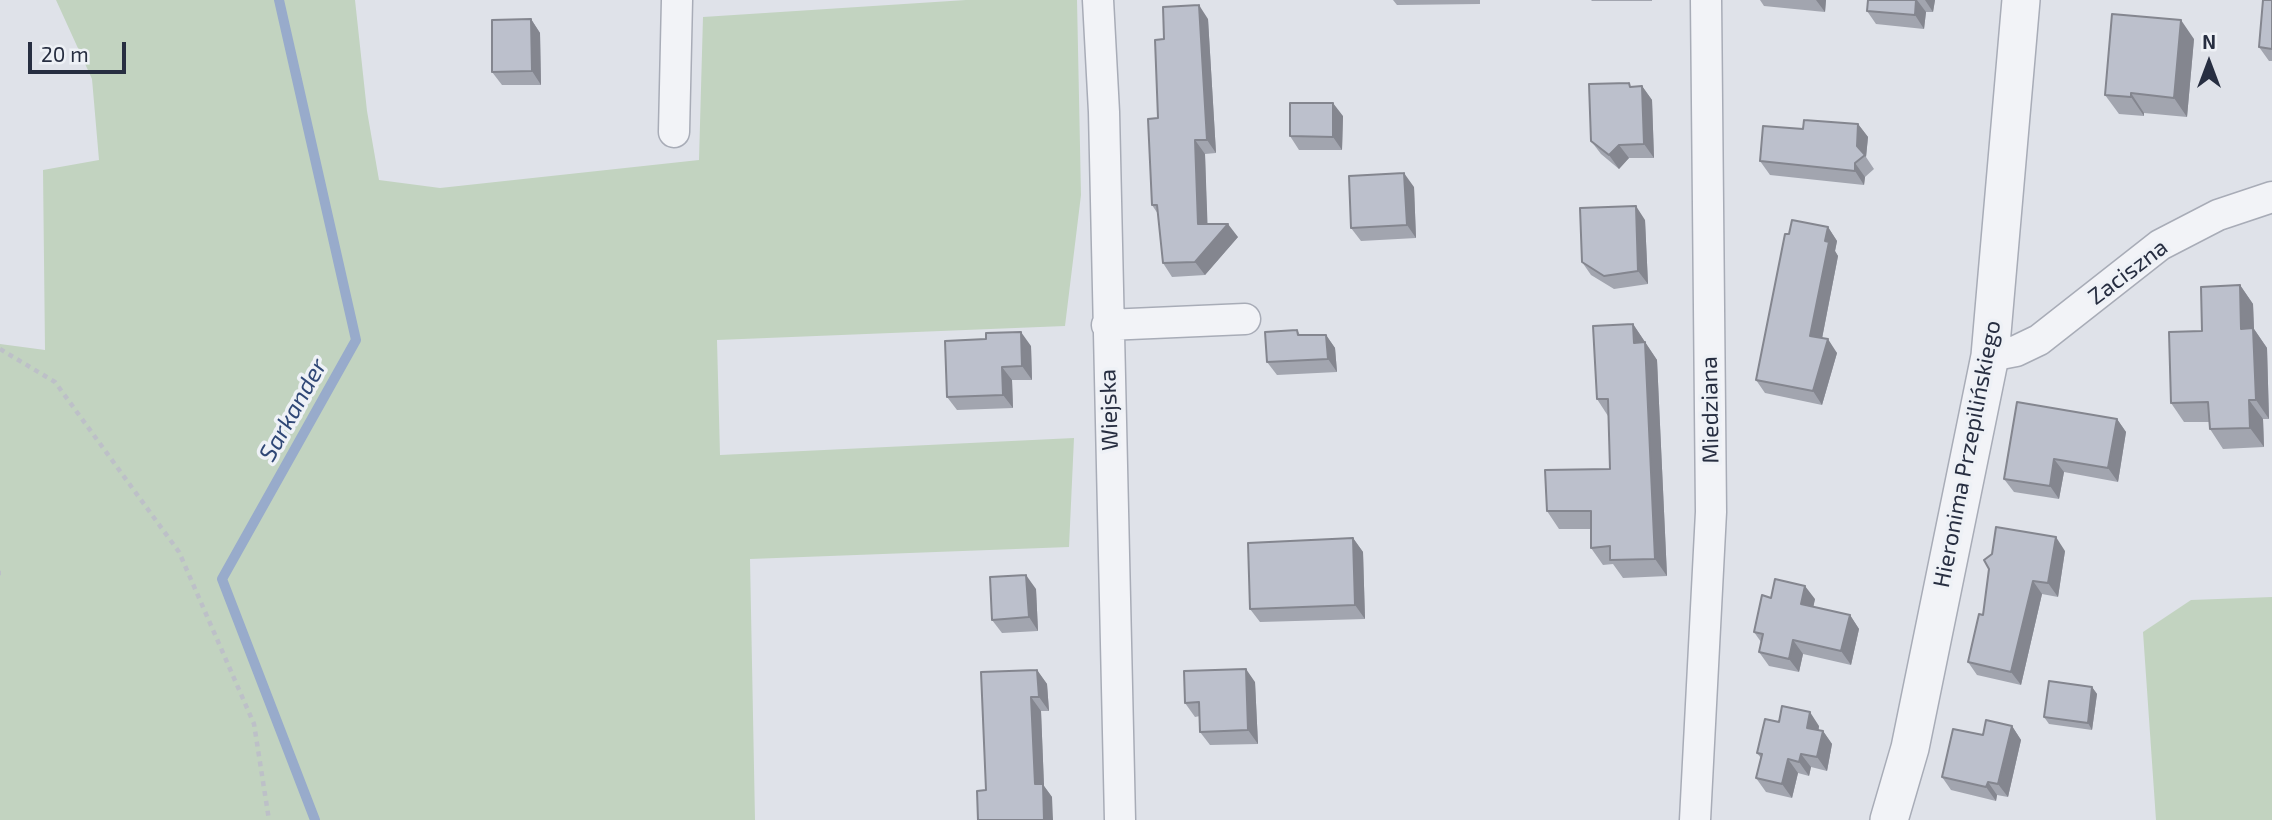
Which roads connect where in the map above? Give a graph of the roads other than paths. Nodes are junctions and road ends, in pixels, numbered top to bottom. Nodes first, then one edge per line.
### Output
1 (677, 0) edge
2 (1098, 0) edge
3 (1706, 0) edge
4 (2021, 0) edge
5 (674, 132) dead end
6 (2272, 197) edge
7 (1245, 319) dead end
8 (1107, 325) junction
9 (1990, 356) junction
10 (1120, 820) edge
11 (1695, 820) edge
12 (1889, 820) edge

1 - 5 street
2 - 8 street, Wiejska
3 - 11 street, Miedziana
4 - 9 street, Hieronima Przepilińskiego
6 - 9 street, Zaciszna
7 - 8 street
8 - 10 street, Wiejska
9 - 12 street, Hieronima Przepilińskiego

